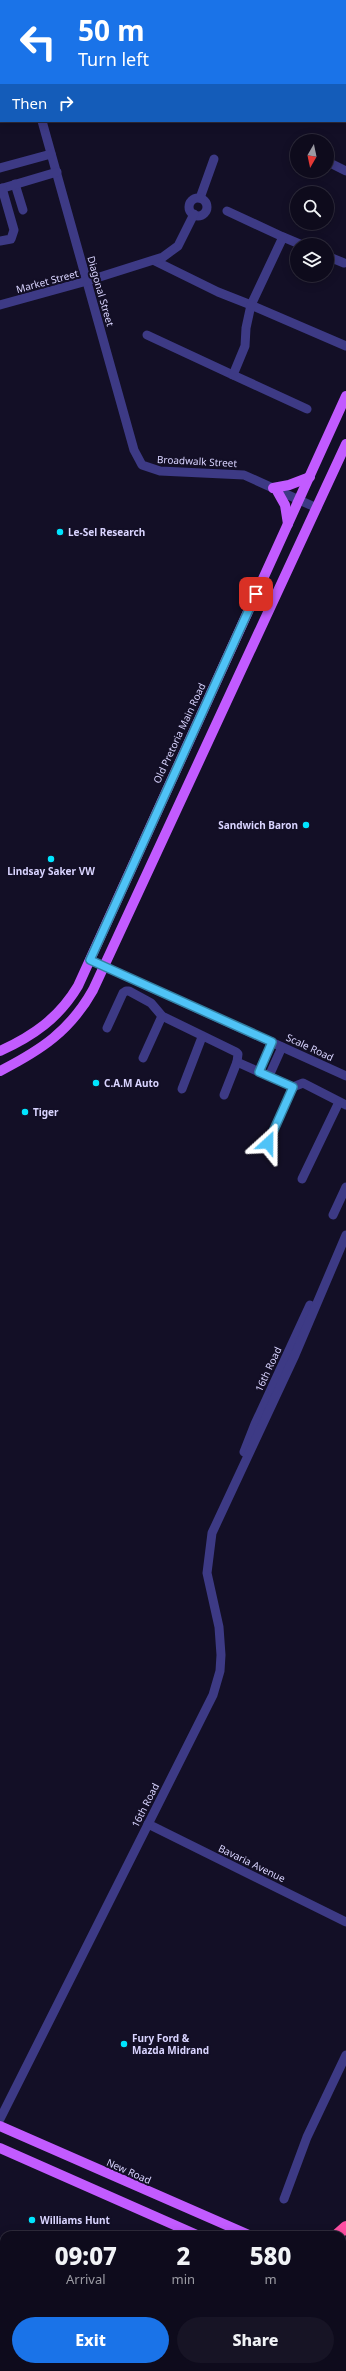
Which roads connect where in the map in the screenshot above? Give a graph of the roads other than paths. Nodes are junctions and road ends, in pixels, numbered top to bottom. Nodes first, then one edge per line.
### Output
1 (42, 122) edge
2 (51, 154) junction
3 (214, 159) dead end
4 (334, 165) edge
5 (0, 168) edge
6 (346, 171) edge
7 (57, 172) junction
8 (15, 184) junction
9 (1, 188) edge
10 (200, 198) junction
11 (23, 210) dead end
12 (227, 211) dead end
13 (194, 214) junction
14 (283, 237) junction
15 (290, 240) edge
16 (0, 242) edge
17 (334, 259) edge
18 (155, 260) junction
19 (344, 264) dead end
20 (87, 281) junction
21 (0, 305) edge
22 (251, 305) junction
23 (147, 335) dead end
24 (346, 346) edge
25 (233, 375) junction
26 (346, 396) edge
27 (307, 409) dead end
28 (346, 444) edge
29 (142, 465) joint
30 (310, 477) junction
31 (275, 489) junction
32 (300, 499) junction
33 (317, 508) junction
34 (288, 524) junction
35 (90, 960) junction
36 (106, 966) junction
37 (162, 1016) junction
38 (107, 1028) dead end
39 (202, 1036) junction
40 (272, 1042) junction
41 (282, 1047) junction
42 (0, 1051) edge
43 (143, 1058) dead end
44 (237, 1062) junction
45 (0, 1071) edge
46 (259, 1072) junction
47 (269, 1076) junction
48 (346, 1076) edge
49 (293, 1087) junction
50 (182, 1089) dead end
51 (224, 1094) dead end
52 (342, 1103) edge
53 (268, 1143) dead end
54 (302, 1179) dead end
55 (346, 1187) edge
56 (333, 1215) dead end
57 (346, 1235) edge
58 (148, 1824) junction
59 (346, 1922) edge
60 (346, 2055) edge
61 (0, 2119) edge
62 (0, 2126) edge
63 (0, 2148) edge
64 (284, 2198) dead end
65 (187, 2231) edge
66 (240, 2231) edge

1 - 2 street, Diagonal Street
2 - 5 street
2 - 7 street, Diagonal Street
3 - 10 street
4 - 6 street
7 - 8 street
7 - 20 street, Diagonal Street
8 - 9 street
8 - 11 street
9 - 16 street
10 - 13 street
10 - 13 street
12 - 14 street
13 - 18 street, Market Street
14 - 15 street
14 - 22 street
17 - 19 street
18 - 20 street, Market Street
18 - 22 street
20 - 21 street, Market Street
20 - 29 street, Diagonal Street
22 - 24 street
22 - 25 street
23 - 25 street
25 - 27 street
26 - 30 main road, Old Pretoria Main Road
28 - 33 main road
29 - 31 street, Broadwalk Street
30 - 31 main road
30 - 32 main road, Old Pretoria Main Road
31 - 32 street, Broadwalk Street
31 - 34 main road
32 - 33 street, Broadwalk Street
32 - 34 main road, Old Pretoria Main Road
33 - 36 main road
34 - 35 main road, Old Pretoria Main Road
35 - 36 street, Scale Road
35 - 42 main road, Old Pretoria Main Road
36 - 40 street, Scale Road
36 - 45 main road
37 - 38 street
37 - 39 street
37 - 43 street
39 - 44 street
39 - 50 street
40 - 41 street, Scale Road
40 - 46 street
41 - 47 street
41 - 48 street, Scale Road
44 - 46 street
44 - 51 street
46 - 47 street
47 - 49 street
49 - 52 street
49 - 53 street
52 - 54 street
55 - 56 street
57 - 58 street, 16th Road
58 - 59 street, Bavaria Avenue
58 - 61 street, 16th Road
60 - 64 street
62 - 66 main road, New Road
63 - 65 main road

